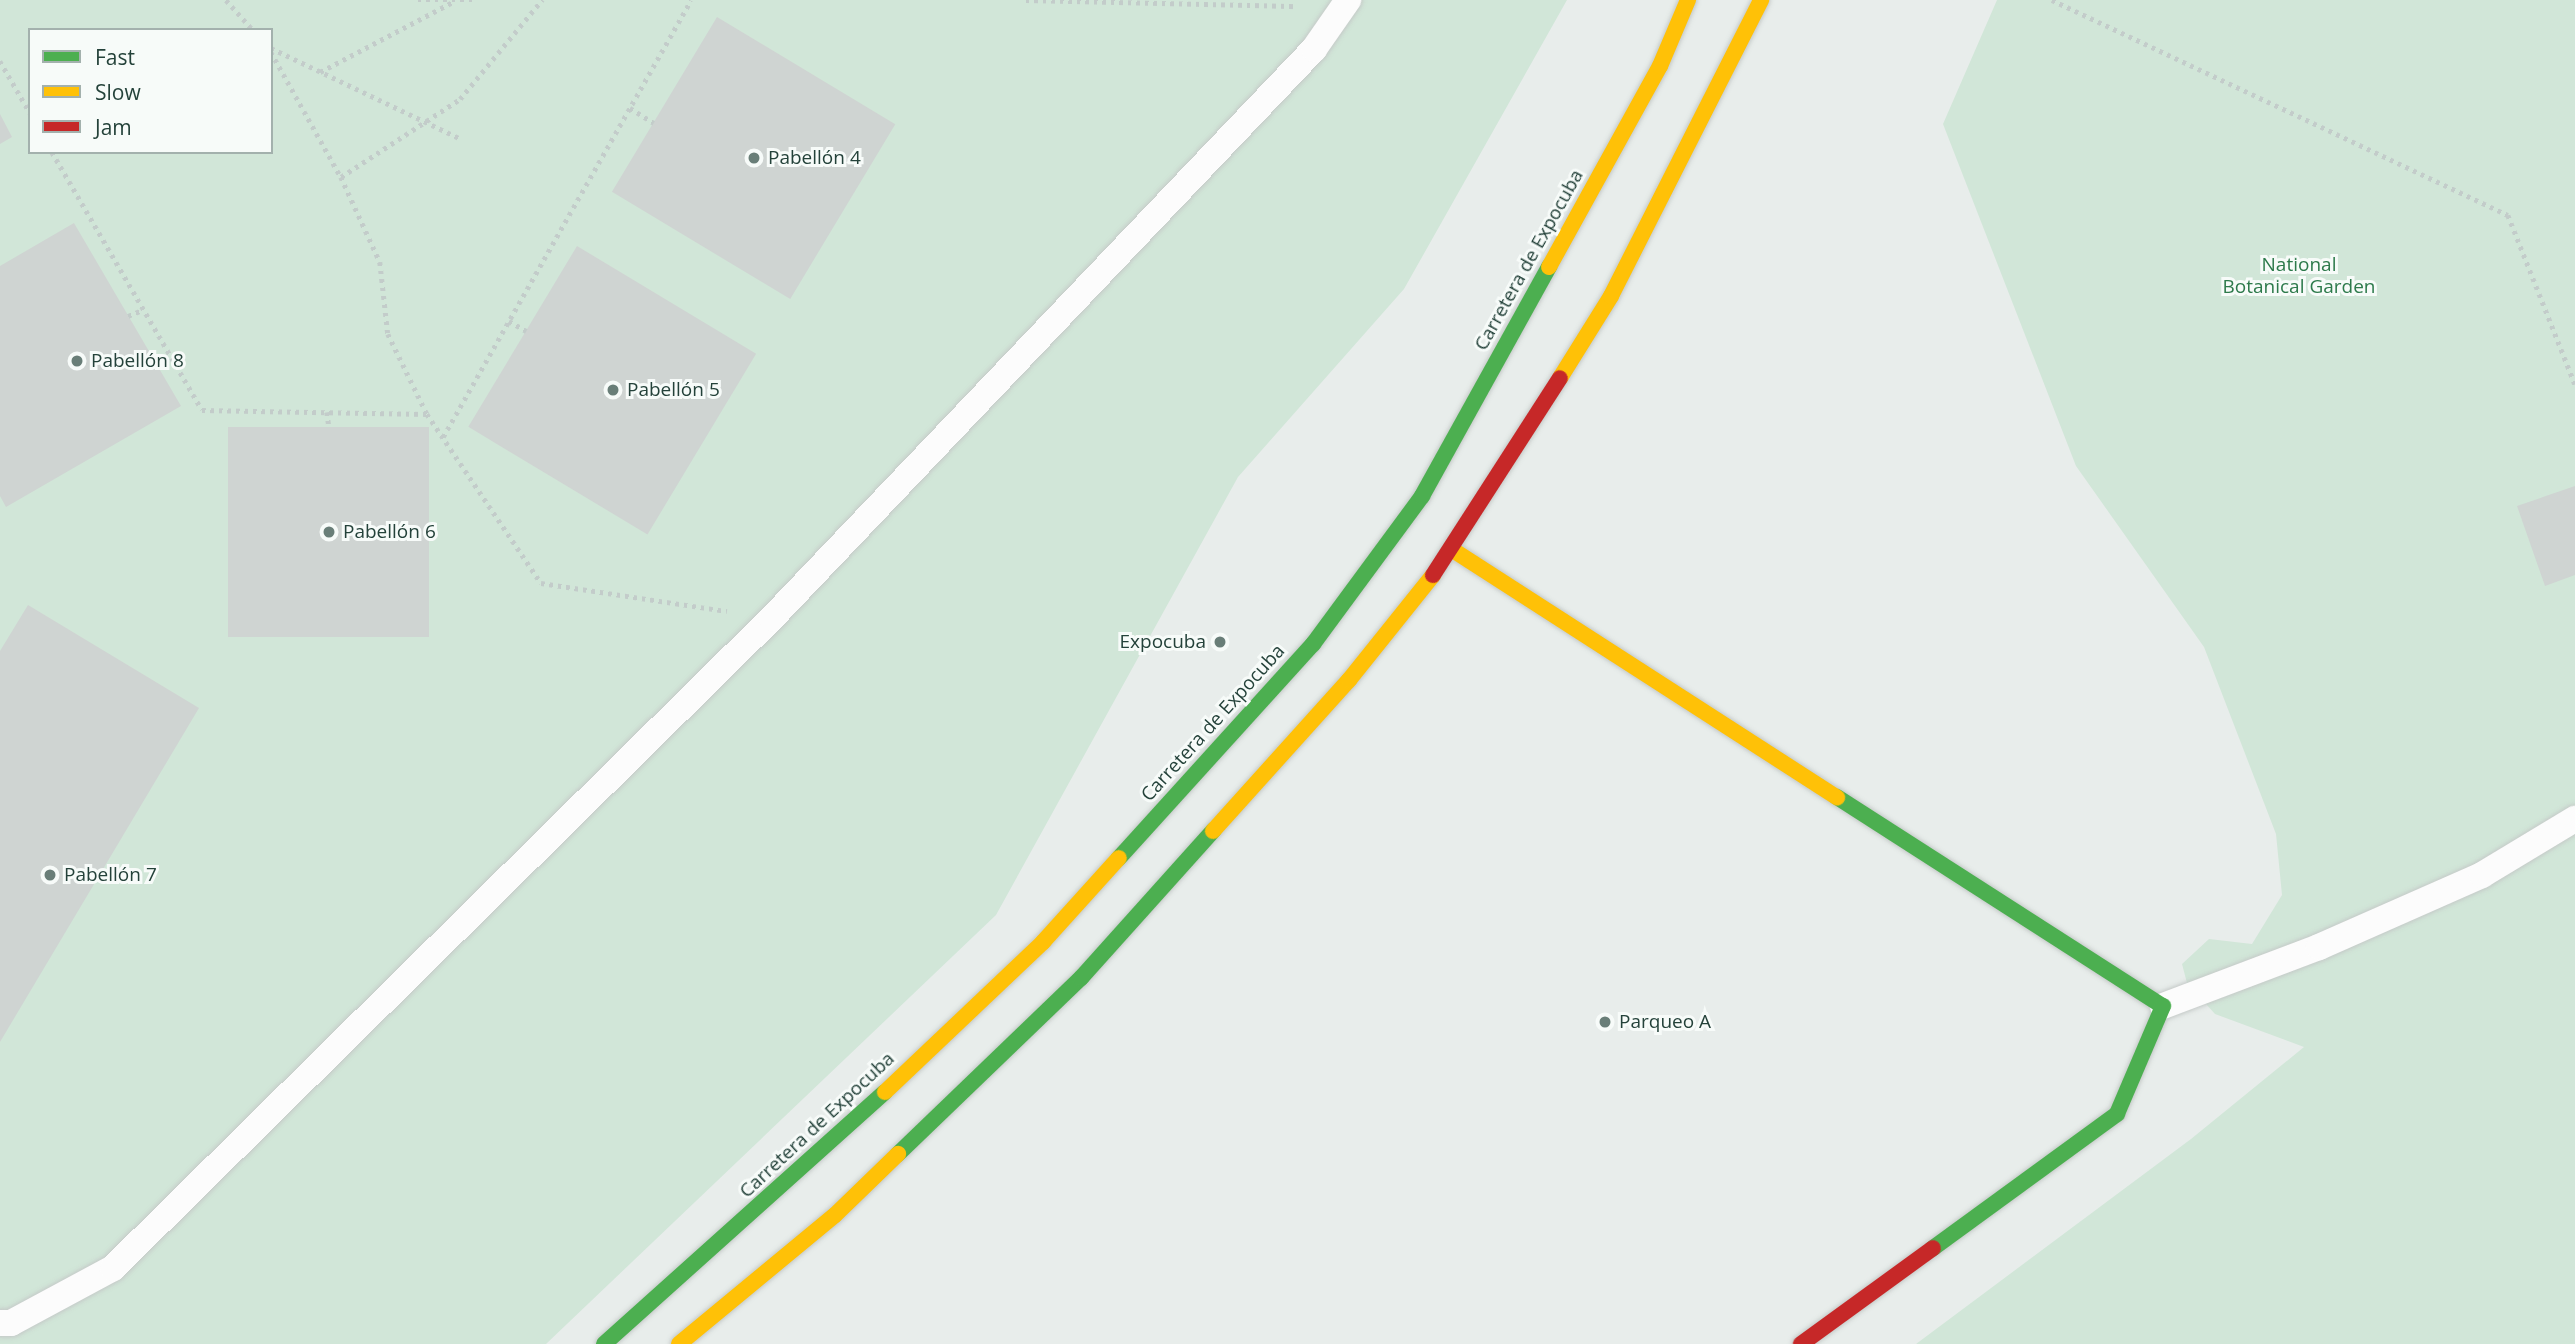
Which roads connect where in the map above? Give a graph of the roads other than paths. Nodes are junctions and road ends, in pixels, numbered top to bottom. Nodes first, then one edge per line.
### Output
1 (1688, 0) edge
2 (1761, 0) edge
3 (1346, 4) edge
4 (1453, 550) junction
5 (2575, 819) edge
6 (2163, 1006) junction
7 (0, 1323) edge
8 (604, 1344) edge
9 (679, 1344) edge
10 (1801, 1344) edge

1 - 8 main road, Carretera de Expocuba
2 - 4 main road
3 - 7 lane
4 - 6 main road
4 - 9 main road
5 - 6 lane
6 - 10 main road

